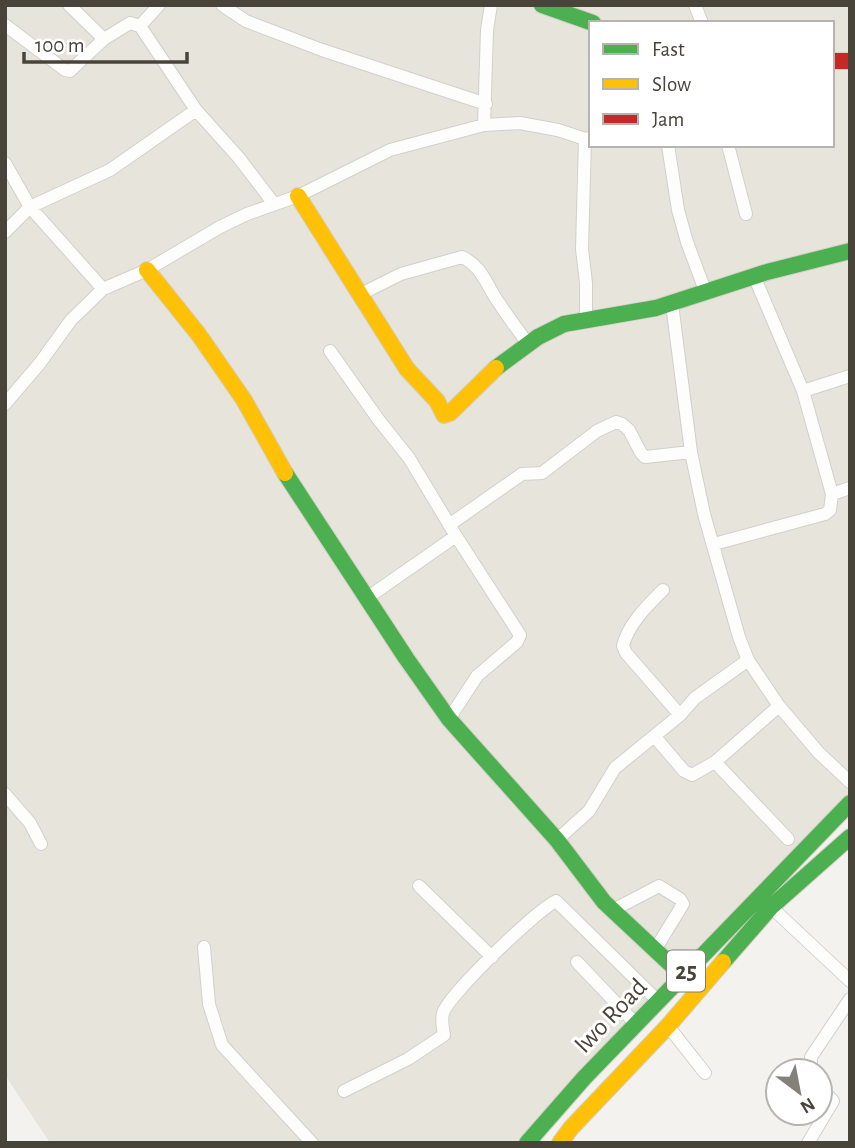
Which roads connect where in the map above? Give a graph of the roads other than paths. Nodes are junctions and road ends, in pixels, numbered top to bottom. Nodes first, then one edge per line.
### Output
1 (69, 5) edge
2 (159, 5) edge
3 (222, 5) edge
4 (491, 5) edge
5 (542, 5) edge
6 (589, 22) edge
7 (140, 26) junction
8 (7, 29) edge
9 (104, 39) junction
10 (486, 104) junction
11 (196, 110) junction
12 (484, 125) junction
13 (588, 138) edge
14 (668, 147) edge
15 (729, 147) edge
16 (5, 163) edge
17 (298, 196) junction
18 (274, 204) junction
19 (30, 207) junction
20 (746, 214) dead end
21 (5, 232) edge
22 (850, 251) edge
23 (147, 270) junction
24 (754, 276) junction
25 (103, 289) junction
26 (706, 293) junction
27 (359, 295) junction
28 (673, 304) junction
29 (586, 319) junction
30 (528, 344) junction
31 (330, 351) dead end
32 (850, 376) edge
33 (803, 391) junction
34 (5, 404) edge
35 (691, 453) junction
36 (850, 488) edge
37 (832, 494) junction
38 (453, 531) junction
39 (714, 544) junction
40 (663, 590) dead end
41 (367, 598) junction
42 (748, 660) junction
43 (779, 706) junction
44 (680, 715) junction
45 (449, 719) junction
46 (654, 736) junction
47 (715, 762) junction
48 (850, 782) edge
49 (5, 794) edge
50 (850, 803) edge
51 (850, 837) edge
52 (788, 839) dead end
53 (557, 840) junction
54 (40, 844) dead end
55 (419, 886) dead end
56 (771, 907) junction
57 (613, 910) junction
58 (204, 947) dead end
59 (655, 950) junction
60 (492, 957) junction
61 (576, 962) dead end
62 (682, 975) junction
63 (850, 981) edge
64 (850, 999) edge
65 (658, 1001) junction
66 (636, 1024) junction
67 (668, 1026) junction
68 (811, 1057) edge
69 (705, 1073) dead end
70 (344, 1091) dead end
71 (818, 1127) edge
72 (312, 1143) edge
73 (527, 1143) edge
74 (560, 1143) edge
75 (808, 1143) edge

1 - 9 street
2 - 7 street
3 - 10 street
4 - 10 street
5 - 6 street
7 - 9 street
7 - 11 street
8 - 9 street
10 - 12 street
11 - 18 street
11 - 19 street
12 - 13 street
12 - 17 street
13 - 29 street
14 - 26 street
15 - 20 street
16 - 19 street
17 - 18 street
17 - 27 street
18 - 23 street
19 - 21 street
19 - 25 street
22 - 24 street
23 - 25 street
23 - 41 street
24 - 26 street
24 - 33 street
25 - 34 street
26 - 28 street
27 - 30 street
27 - 30 street
28 - 29 street
28 - 35 street
29 - 30 street
31 - 38 street
32 - 33 street
33 - 37 street
35 - 38 street
35 - 39 street
36 - 37 street
37 - 39 street
38 - 41 street
38 - 45 street
39 - 42 street
40 - 44 street
41 - 45 street
42 - 43 street
42 - 44 street
43 - 47 street
43 - 48 street
44 - 46 street
45 - 53 street
46 - 47 street
46 - 53 street
47 - 52 street
49 - 54 street
50 - 62 street, Iwo Road / 25
51 - 56 street, Iwo Road
53 - 57 street
55 - 60 street
56 - 63 street
56 - 67 street, Iwo Road
57 - 59 street
57 - 59 street
58 - 72 street
59 - 62 street
60 - 65 street
60 - 70 street
61 - 66 street
62 - 65 street, Iwo Road / 25
64 - 68 street
65 - 66 street, Iwo Road / 25
66 - 73 street, Iwo Road / 25
67 - 69 street
67 - 74 street, Iwo Road
71 - 75 street

